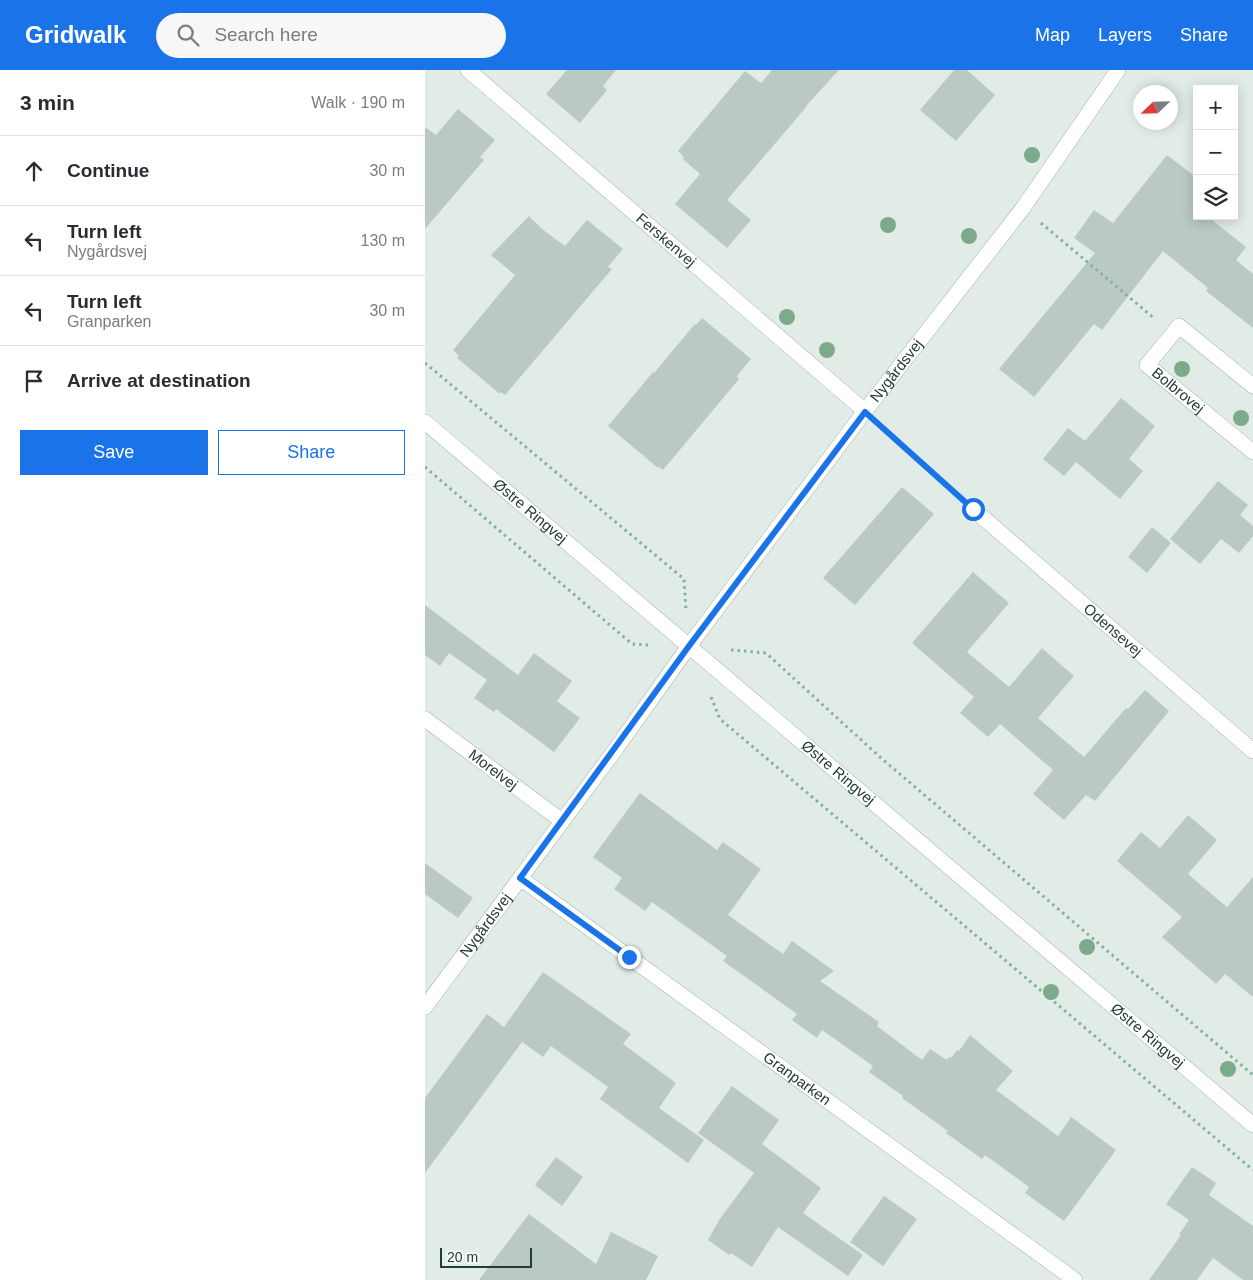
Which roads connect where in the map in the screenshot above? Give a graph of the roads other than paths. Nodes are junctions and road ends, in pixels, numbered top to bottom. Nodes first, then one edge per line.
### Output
1 (468, 70) edge
2 (1118, 70) edge
3 (1253, 386) edge
4 (865, 412) junction
5 (425, 422) edge
6 (1253, 452) edge
7 (973, 509) road end
8 (689, 646) junction
9 (425, 719) edge
10 (1253, 750) edge
11 (561, 821) junction
12 (520, 878) junction
13 (425, 1007) edge
14 (1253, 1125) edge
15 (1075, 1280) edge

1 - 4 street, Ferskenvej
2 - 4 street, Nygårdsvej
3 - 6 street, Bolbrovej
4 - 8 street, Nygårdsvej
5 - 8 street, Østre Ringvej
7 - 10 street, Odensevej
8 - 11 street, Nygårdsvej
8 - 14 street, Østre Ringvej
9 - 11 street, Morelvej
11 - 12 street, Nygårdsvej
12 - 13 street, Nygårdsvej
12 - 15 street, Granparken

